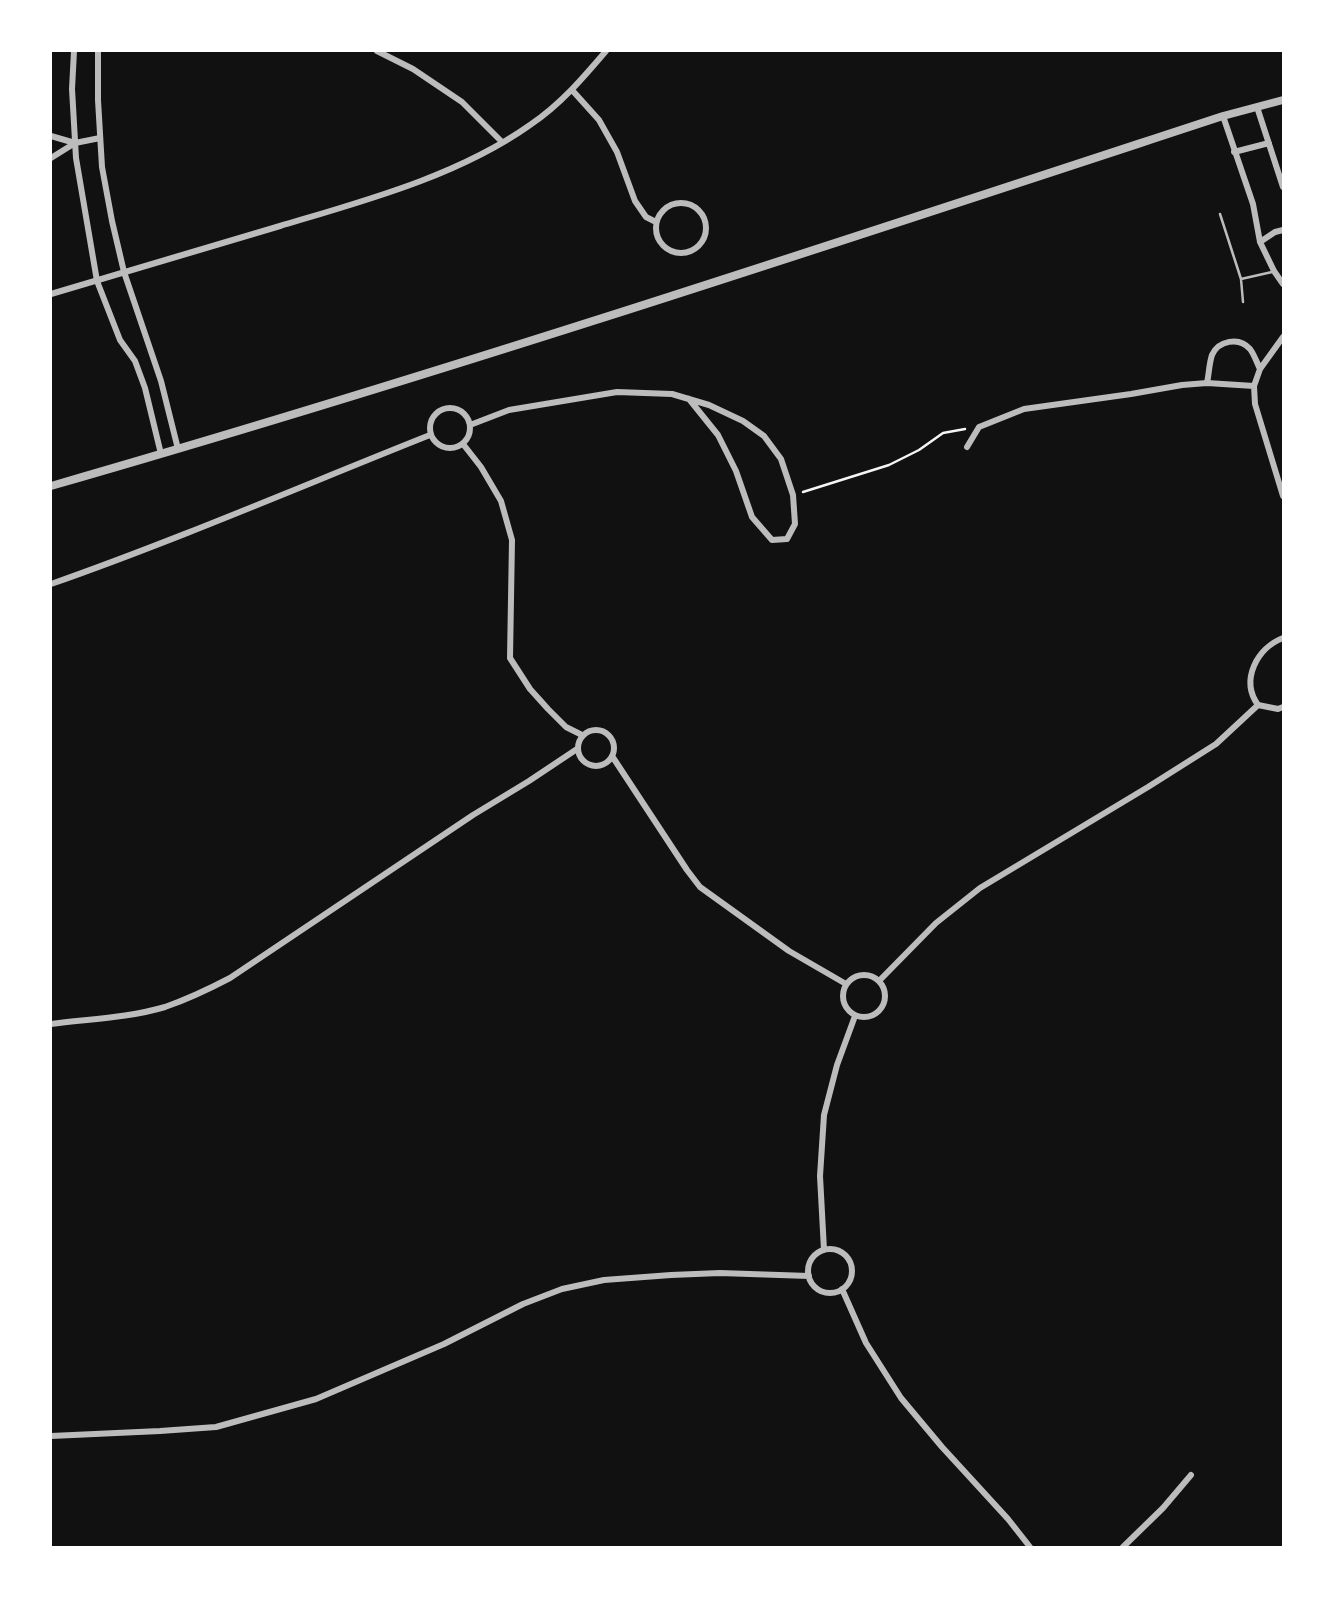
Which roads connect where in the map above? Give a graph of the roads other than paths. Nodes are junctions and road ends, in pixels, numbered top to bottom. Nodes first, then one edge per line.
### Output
1 (74, 51) edge
2 (98, 51) edge
3 (377, 51) edge
4 (606, 51) edge
5 (572, 90) junction
6 (1283, 100) edge
7 (1257, 107) junction
8 (1223, 116) junction
9 (51, 136) edge
10 (100, 138) junction
11 (502, 142) junction
12 (75, 143) junction
13 (1269, 144) junction
14 (1234, 152) junction
15 (51, 158) edge
16 (1283, 187) edge
17 (1220, 214) dead end
18 (656, 222) junction
19 (1283, 230) edge
20 (1260, 242) junction
21 (1274, 271) junction
22 (124, 272) junction
23 (1241, 279) junction
24 (97, 281) junction
25 (1283, 284) edge
26 (51, 294) edge
27 (1243, 302) dead end
28 (1283, 337) edge
29 (1260, 369) junction
30 (1207, 383) junction
31 (1254, 386) junction
32 (689, 399) junction
33 (470, 425) junction
34 (430, 435) junction
35 (463, 444) junction
36 (967, 447) dead end
37 (178, 449) junction
38 (161, 454) junction
39 (51, 486) edge
40 (1283, 496) edge
41 (51, 584) edge
42 (1283, 638) edge
43 (1258, 705) junction
44 (1283, 707) edge
45 (582, 735) junction
46 (577, 749) junction
47 (612, 756) junction
48 (879, 981) junction
49 (846, 984) junction
50 (855, 1016) junction
51 (51, 1024) edge
52 (824, 1250) junction
53 (809, 1276) junction
54 (842, 1289) junction
55 (51, 1436) edge
56 (1191, 1475) dead end
57 (1030, 1547) edge
58 (1122, 1547) edge

1 - 12 street
2 - 10 street
3 - 11 street
4 - 5 street
5 - 11 street
5 - 18 street
6 - 7 street
7 - 8 street
7 - 13 street
8 - 14 street
8 - 37 street
9 - 12 street
10 - 12 street
10 - 22 street
11 - 22 street
12 - 15 street
12 - 24 street
13 - 14 street
13 - 16 street
14 - 20 street
17 - 23 lane
18 - 18 street
19 - 20 street
20 - 21 street
21 - 23 lane
21 - 25 street
22 - 24 street
22 - 37 street
23 - 27 lane
24 - 26 street
24 - 38 street
28 - 29 street
29 - 30 street
29 - 31 street
30 - 31 street
30 - 36 street
31 - 40 street
32 - 32 street
32 - 33 street
33 - 34 street
33 - 35 street
34 - 35 street
34 - 41 street
35 - 45 street
37 - 38 street
38 - 39 street
42 - 43 street
43 - 44 street
43 - 48 street
45 - 46 street
45 - 47 street
46 - 47 street
46 - 51 street
47 - 49 street
48 - 49 street
48 - 50 street
49 - 50 street
50 - 52 street
52 - 53 street
52 - 54 street
53 - 54 street
53 - 55 street
54 - 57 street
56 - 58 street

